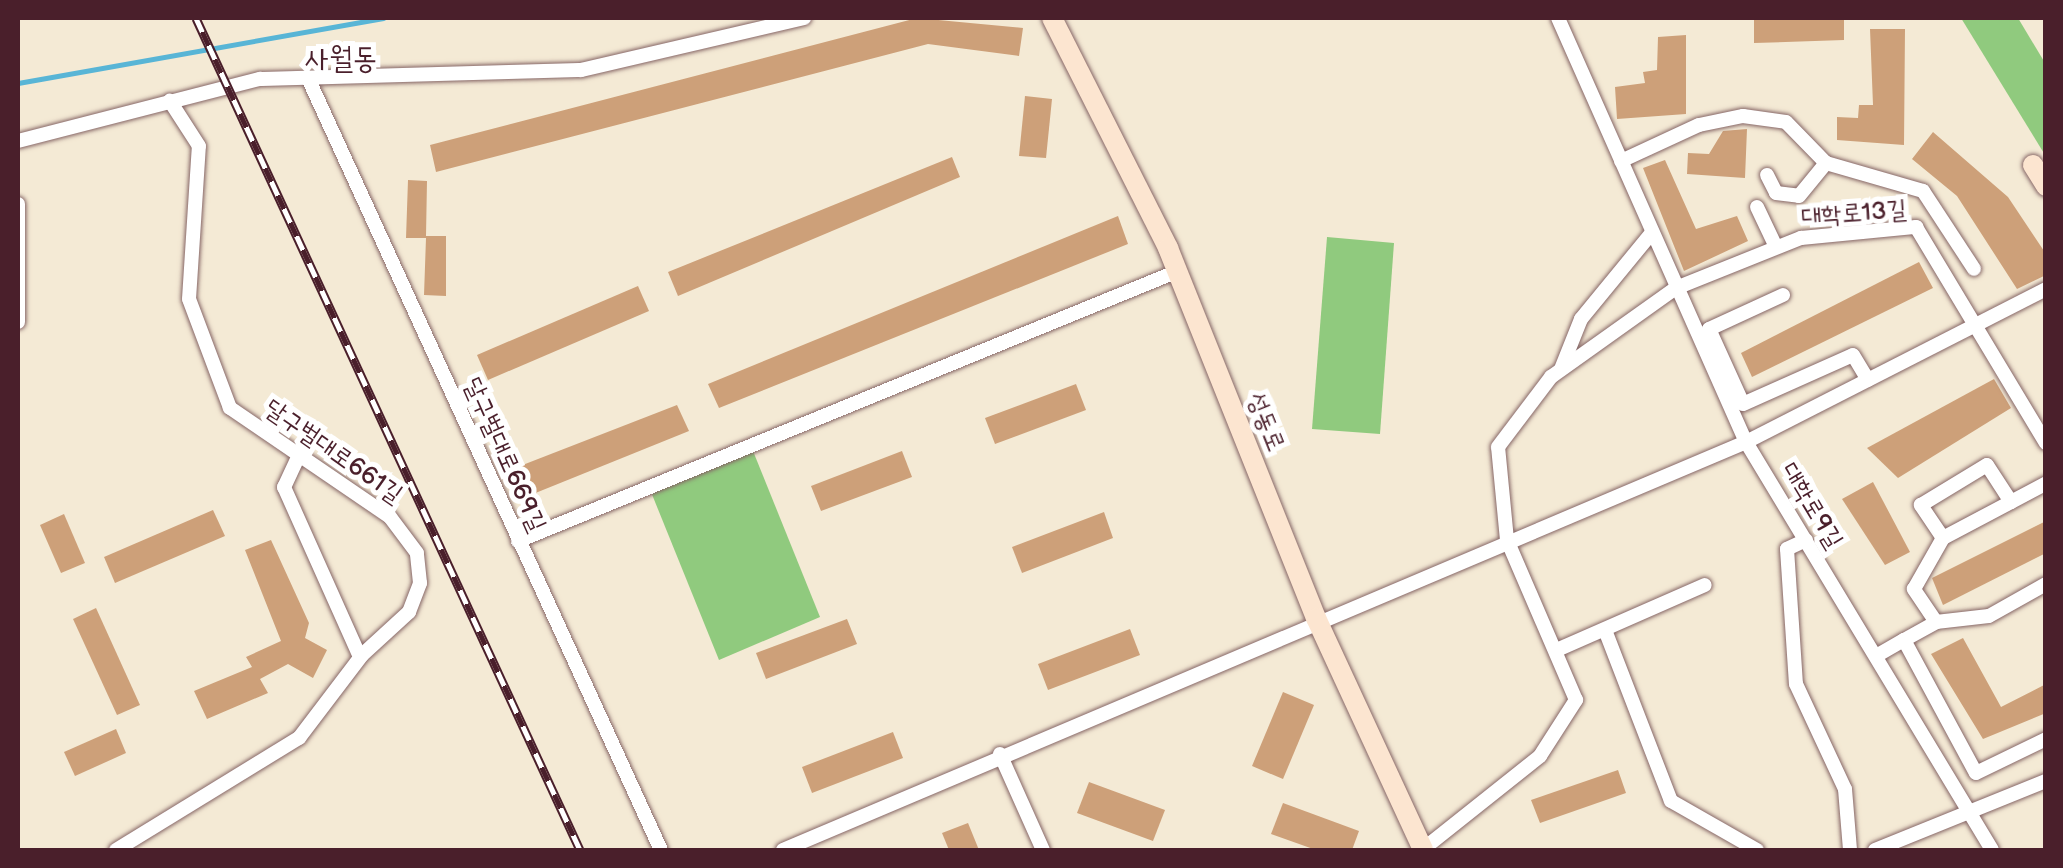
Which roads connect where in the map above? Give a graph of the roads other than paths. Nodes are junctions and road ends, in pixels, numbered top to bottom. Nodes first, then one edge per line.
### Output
1 (804, 18) edge
2 (1052, 18) edge
3 (1558, 18) edge
4 (308, 78) junction
5 (170, 101) junction
6 (18, 141) edge
7 (1620, 161) junction
8 (1826, 163) junction
9 (2033, 165) dead end
10 (1767, 175) dead end
11 (2046, 186) edge
12 (18, 204) edge
13 (1757, 206) dead end
14 (1650, 235) junction
15 (1776, 248) junction
16 (1974, 269) dead end
17 (1178, 271) junction
18 (1676, 288) junction
19 (2046, 288) edge
20 (1782, 296) dead end
21 (18, 322) edge
22 (1975, 325) junction
23 (1561, 370) junction
24 (1868, 380) junction
25 (1746, 442) junction
26 (2046, 443) edge
27 (300, 454) junction
28 (2046, 483) edge
29 (2011, 502) junction
30 (1943, 538) junction
31 (1507, 540) junction
32 (1806, 540) junction
33 (518, 541) junction
34 (2046, 584) edge
35 (1706, 585) dead end
36 (1316, 618) junction
37 (1936, 622) junction
38 (1605, 630) junction
39 (1904, 640) junction
40 (1559, 650) junction
41 (1876, 656) junction
42 (360, 657) junction
43 (2046, 740) edge
44 (1000, 754) junction
45 (2046, 780) edge
46 (1969, 814) junction
47 (116, 850) edge
48 (661, 850) edge
49 (783, 850) edge
50 (1043, 850) edge
51 (1422, 850) edge
52 (1756, 850) edge
53 (1850, 850) edge
54 (1876, 850) edge
55 (1992, 850) edge

1 - 4 street
2 - 17 street, 성동로
3 - 7 street, 대학로9길
4 - 5 street
4 - 33 street, 달구벌대로669길
5 - 6 street
5 - 27 street, 달구벌대로661길
7 - 8 street
7 - 14 street, 대학로9길
8 - 10 street
8 - 16 street
9 - 11 street
12 - 21 street
13 - 15 street
14 - 18 street, 대학로9길
14 - 23 street
15 - 18 street, 대학로13길
15 - 22 street, 대학로13길
17 - 33 street
17 - 36 street, 성동로
18 - 23 street, 대학로13길
18 - 25 street, 대학로9길
19 - 22 street
20 - 24 street
22 - 24 street
22 - 26 street, 대학로13길
23 - 31 street
24 - 25 street
25 - 31 street
25 - 32 street, 대학로9길
27 - 42 street
27 - 42 street, 달구벌대로661길
28 - 29 street
29 - 30 street
29 - 30 street
30 - 37 street
31 - 36 street
31 - 40 street
32 - 41 street, 대학로9길
32 - 53 street
33 - 48 street, 달구벌대로669길
34 - 37 street
35 - 38 street
36 - 44 street
36 - 51 street, 성동로
37 - 39 street
38 - 40 street
38 - 52 street
39 - 41 street
39 - 43 street
40 - 51 street
41 - 46 street, 대학로9길
42 - 47 street, 달구벌대로661길
44 - 49 street
44 - 50 street
45 - 46 street
46 - 54 street
46 - 55 street, 대학로9길

